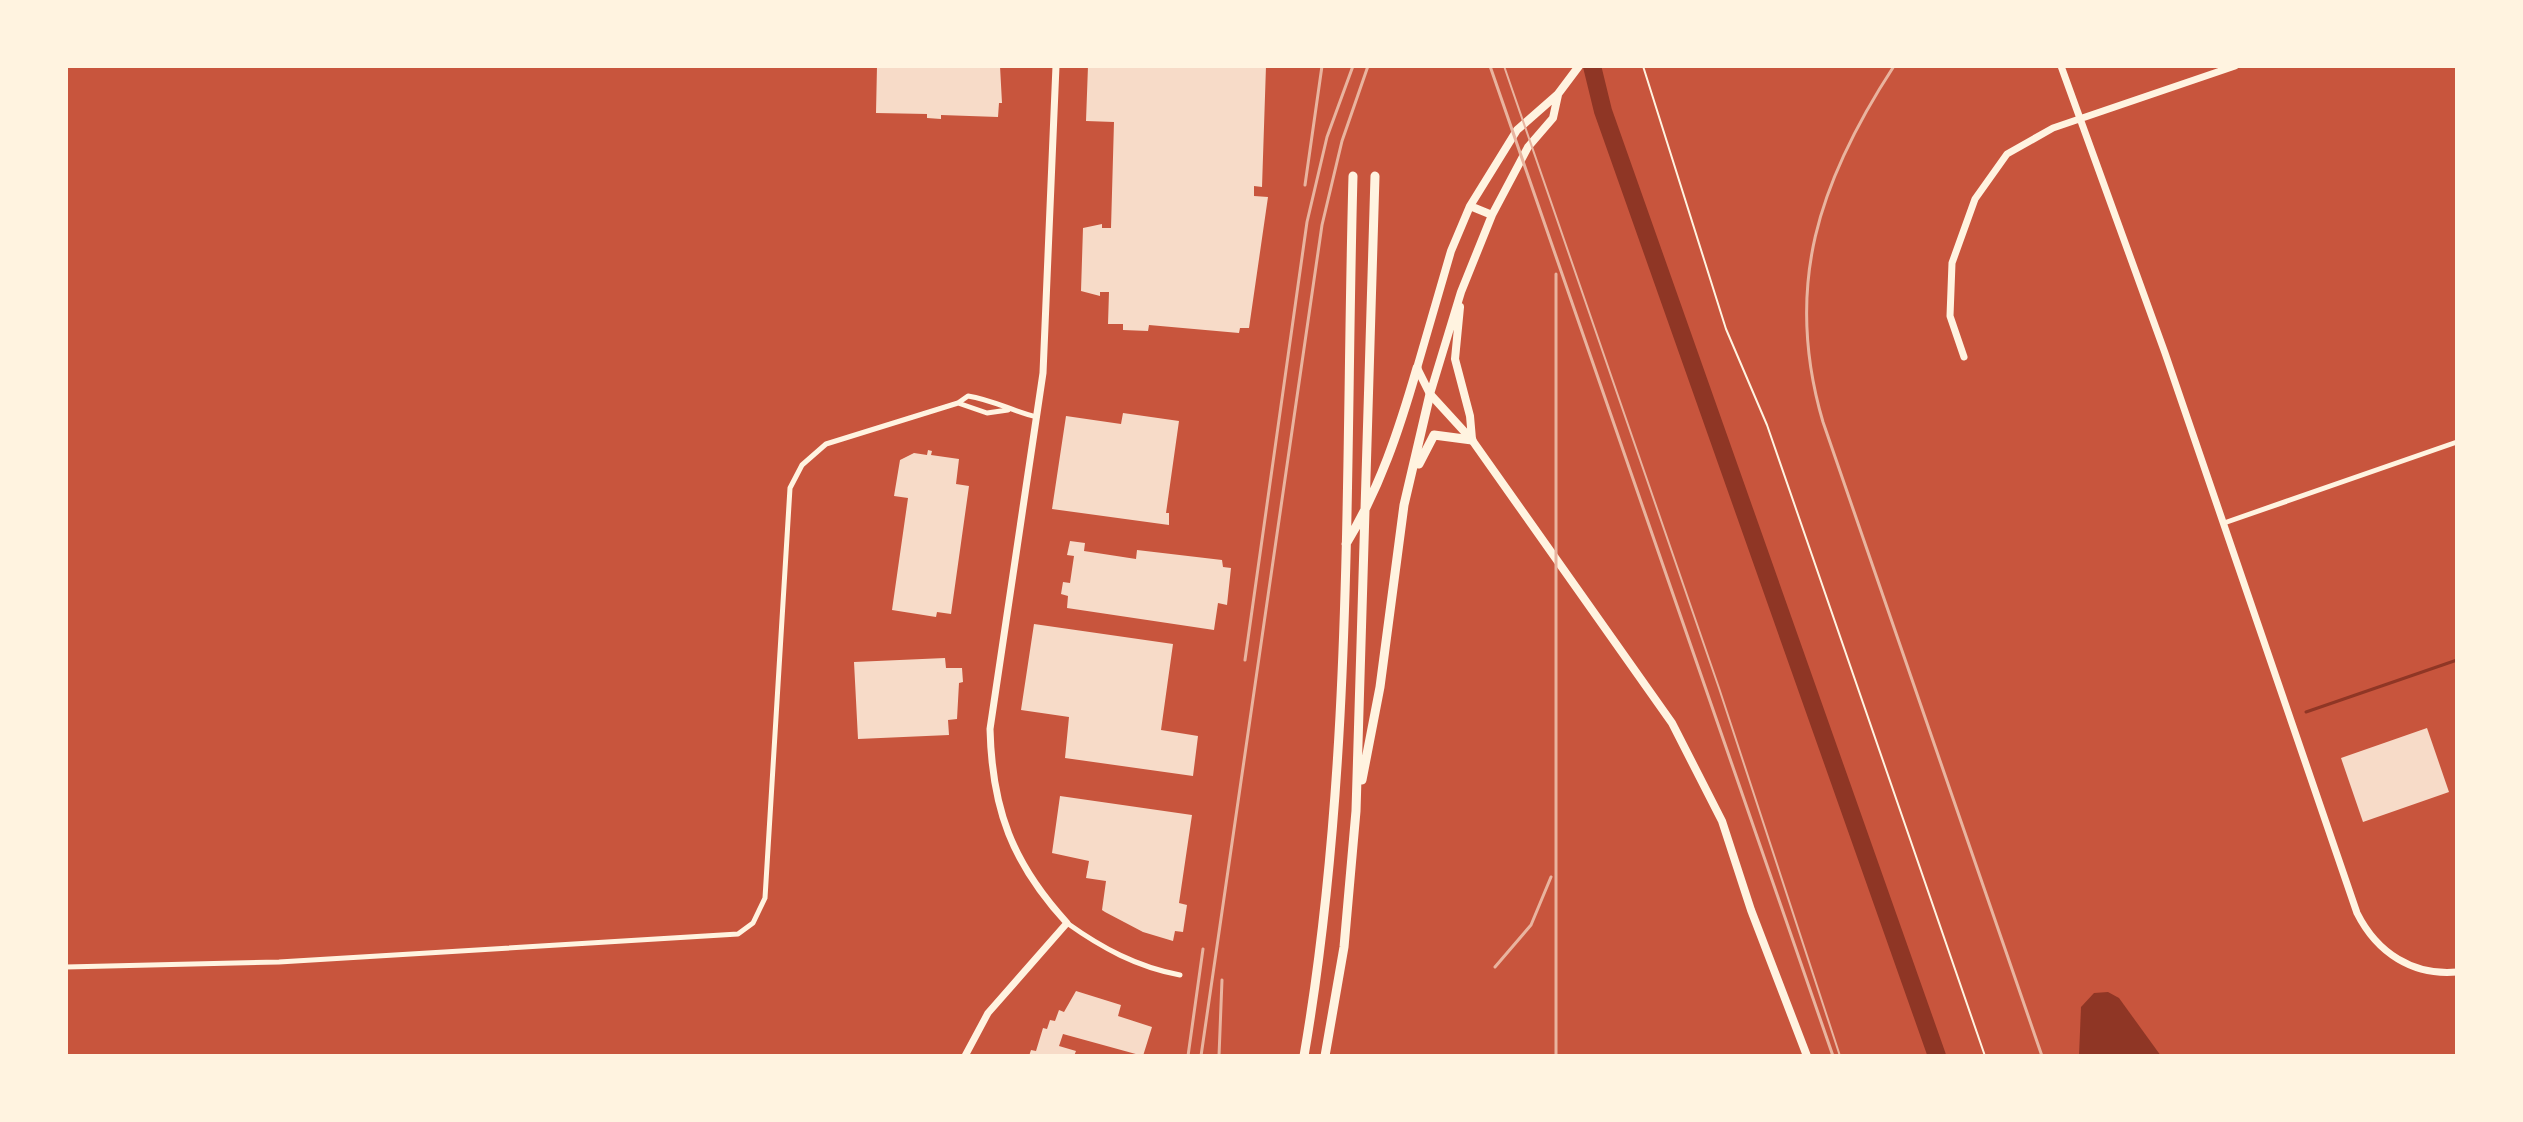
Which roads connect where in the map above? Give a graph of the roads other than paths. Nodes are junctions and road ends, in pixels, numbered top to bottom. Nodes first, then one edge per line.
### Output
1 (1056, 66) edge
2 (1579, 66) edge
3 (2061, 66) edge
4 (2235, 66) edge
5 (1558, 94) junction
6 (2083, 119) junction
7 (1353, 176) dead end
8 (1375, 176) dead end
9 (1470, 206) junction
10 (1492, 215) junction
11 (1461, 292) junction
12 (1964, 357) dead end
13 (1417, 368) junction
14 (1430, 394) junction
15 (958, 403) junction
16 (1008, 410) junction
17 (1037, 417) junction
18 (1472, 440) junction
19 (2457, 442) edge
20 (1404, 505) junction
21 (1367, 509) junction
22 (2224, 523) junction
23 (1344, 547) junction
24 (1356, 811) junction
25 (1067, 923) junction
26 (66, 967) edge
27 (2457, 972) edge
28 (1180, 975) dead end
29 (965, 1056) edge
30 (1304, 1056) edge
31 (1325, 1056) edge
32 (1807, 1056) edge

1 - 17 street
2 - 5 main road
3 - 6 street
4 - 6 street
5 - 9 main road
5 - 10 main road
6 - 12 street
6 - 22 street
7 - 23 main road
8 - 21 main road
9 - 10 main road
9 - 13 main road
10 - 11 main road
11 - 14 main road
11 - 18 main road
13 - 14 main road
13 - 21 main road
14 - 18 main road
14 - 20 main road
15 - 16 street
15 - 16 street
15 - 26 street
16 - 17 street
17 - 25 street
18 - 20 main road
18 - 32 main road
19 - 22 street
20 - 24 main road
21 - 23 main road
21 - 24 main road
22 - 27 street
23 - 30 main road
24 - 31 main road
25 - 28 street
25 - 29 street

